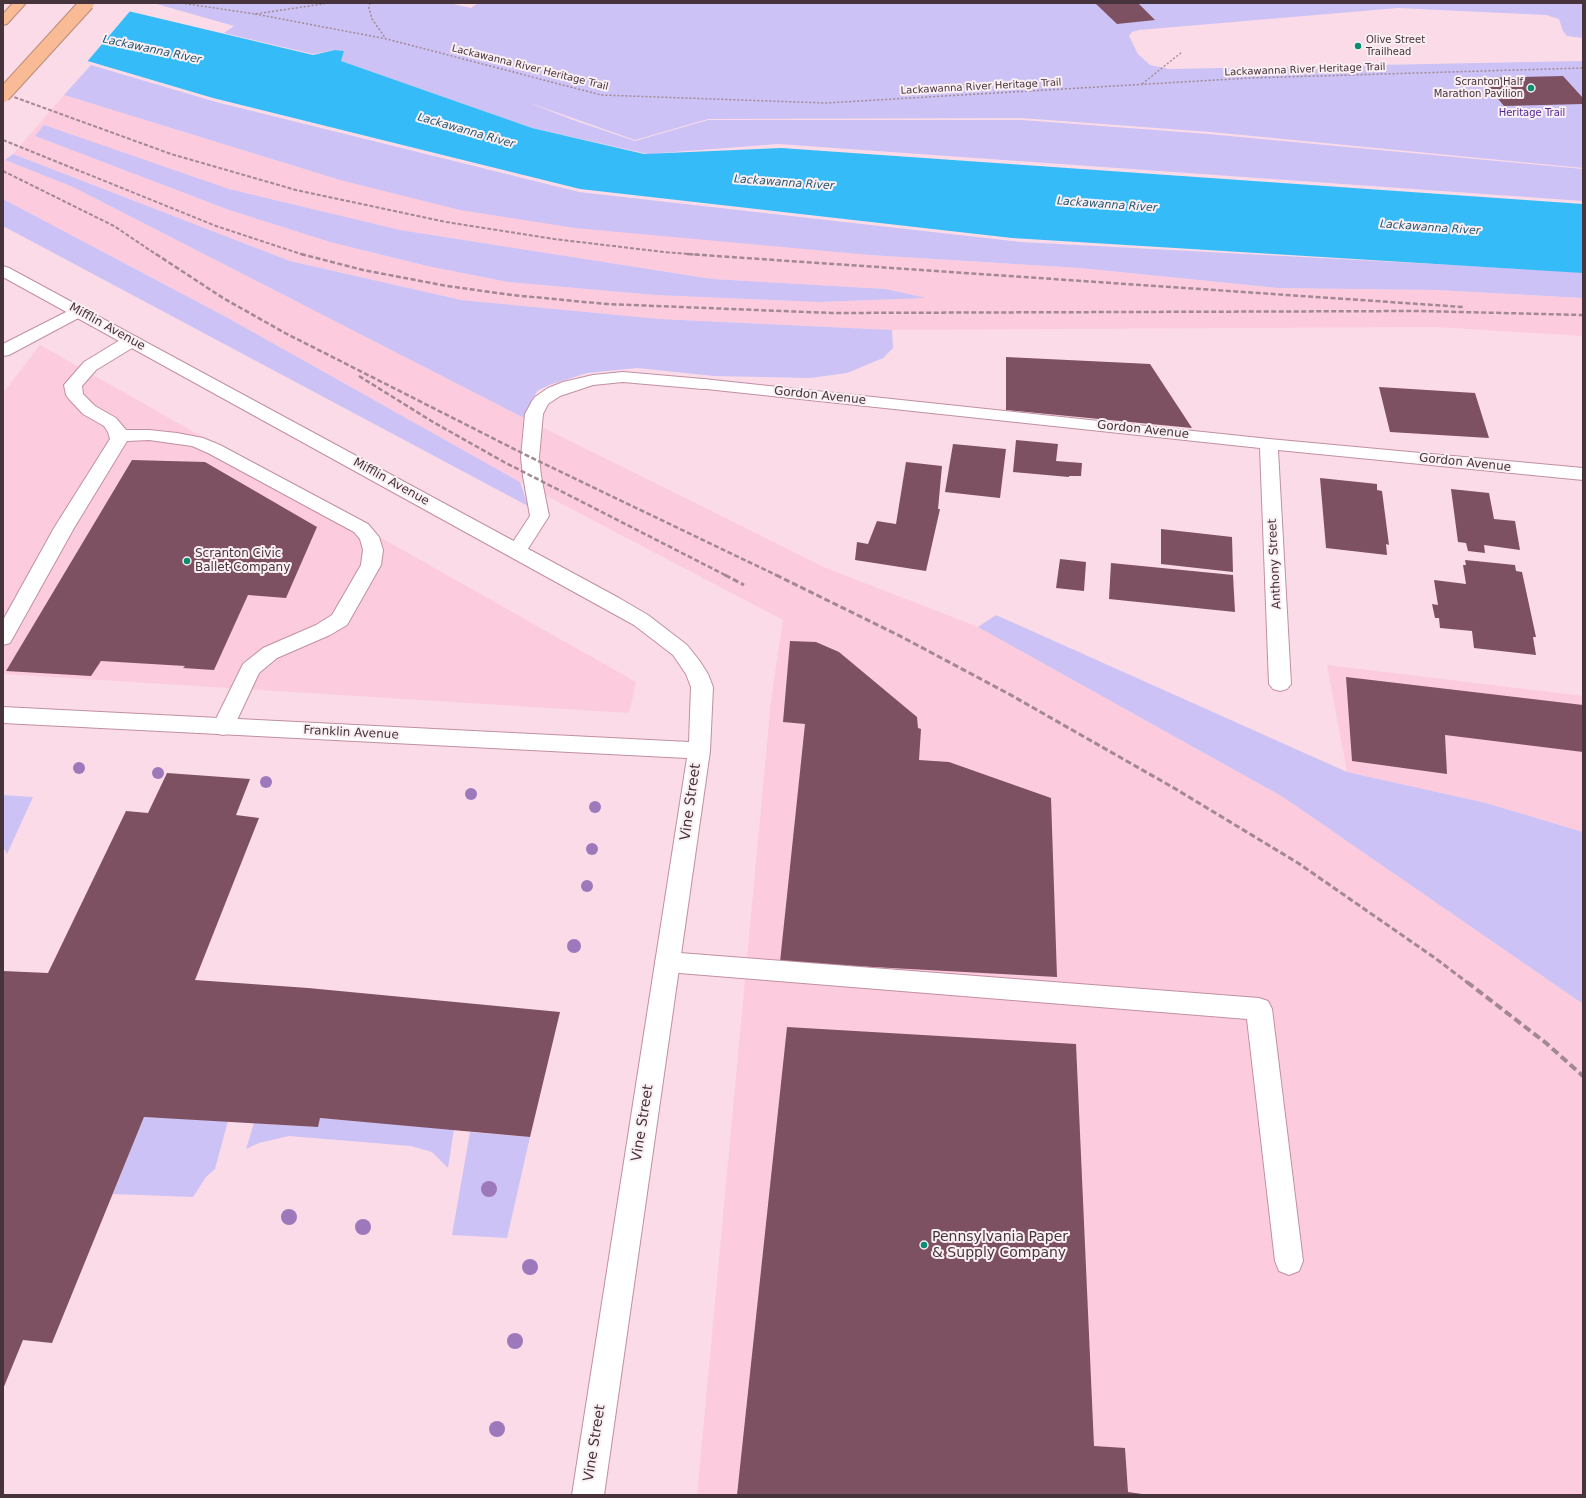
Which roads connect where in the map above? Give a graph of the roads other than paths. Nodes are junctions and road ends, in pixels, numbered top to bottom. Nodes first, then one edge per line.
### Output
1 (20, 3) edge
2 (87, 3) edge
3 (3, 21) edge
4 (3, 95) edge
5 (3, 271) edge
6 (78, 312) junction
7 (131, 341) junction
8 (3, 351) edge
9 (118, 436) junction
10 (1269, 444) junction
11 (1583, 474) edge
12 (517, 551) junction
13 (3, 638) edge
14 (1280, 684) dead end
15 (3, 716) edge
16 (222, 727) junction
17 (699, 751) junction
18 (667, 962) junction
19 (1289, 1261) dead end
20 (588, 1495) edge

1 - 3 highway
2 - 4 highway, bridge
5 - 6 street, Mifflin Avenue
6 - 7 street, Mifflin Avenue
6 - 8 street
7 - 9 street
7 - 12 street, Mifflin Avenue
9 - 13 street
9 - 16 street
10 - 11 street, Gordon Avenue
10 - 12 street, Gordon Avenue
10 - 14 street, Anthony Street
12 - 17 street, Mifflin Avenue
15 - 16 street, Franklin Avenue
16 - 17 street, Franklin Avenue
17 - 18 street, Vine Street
18 - 19 street
18 - 20 street, Vine Street

